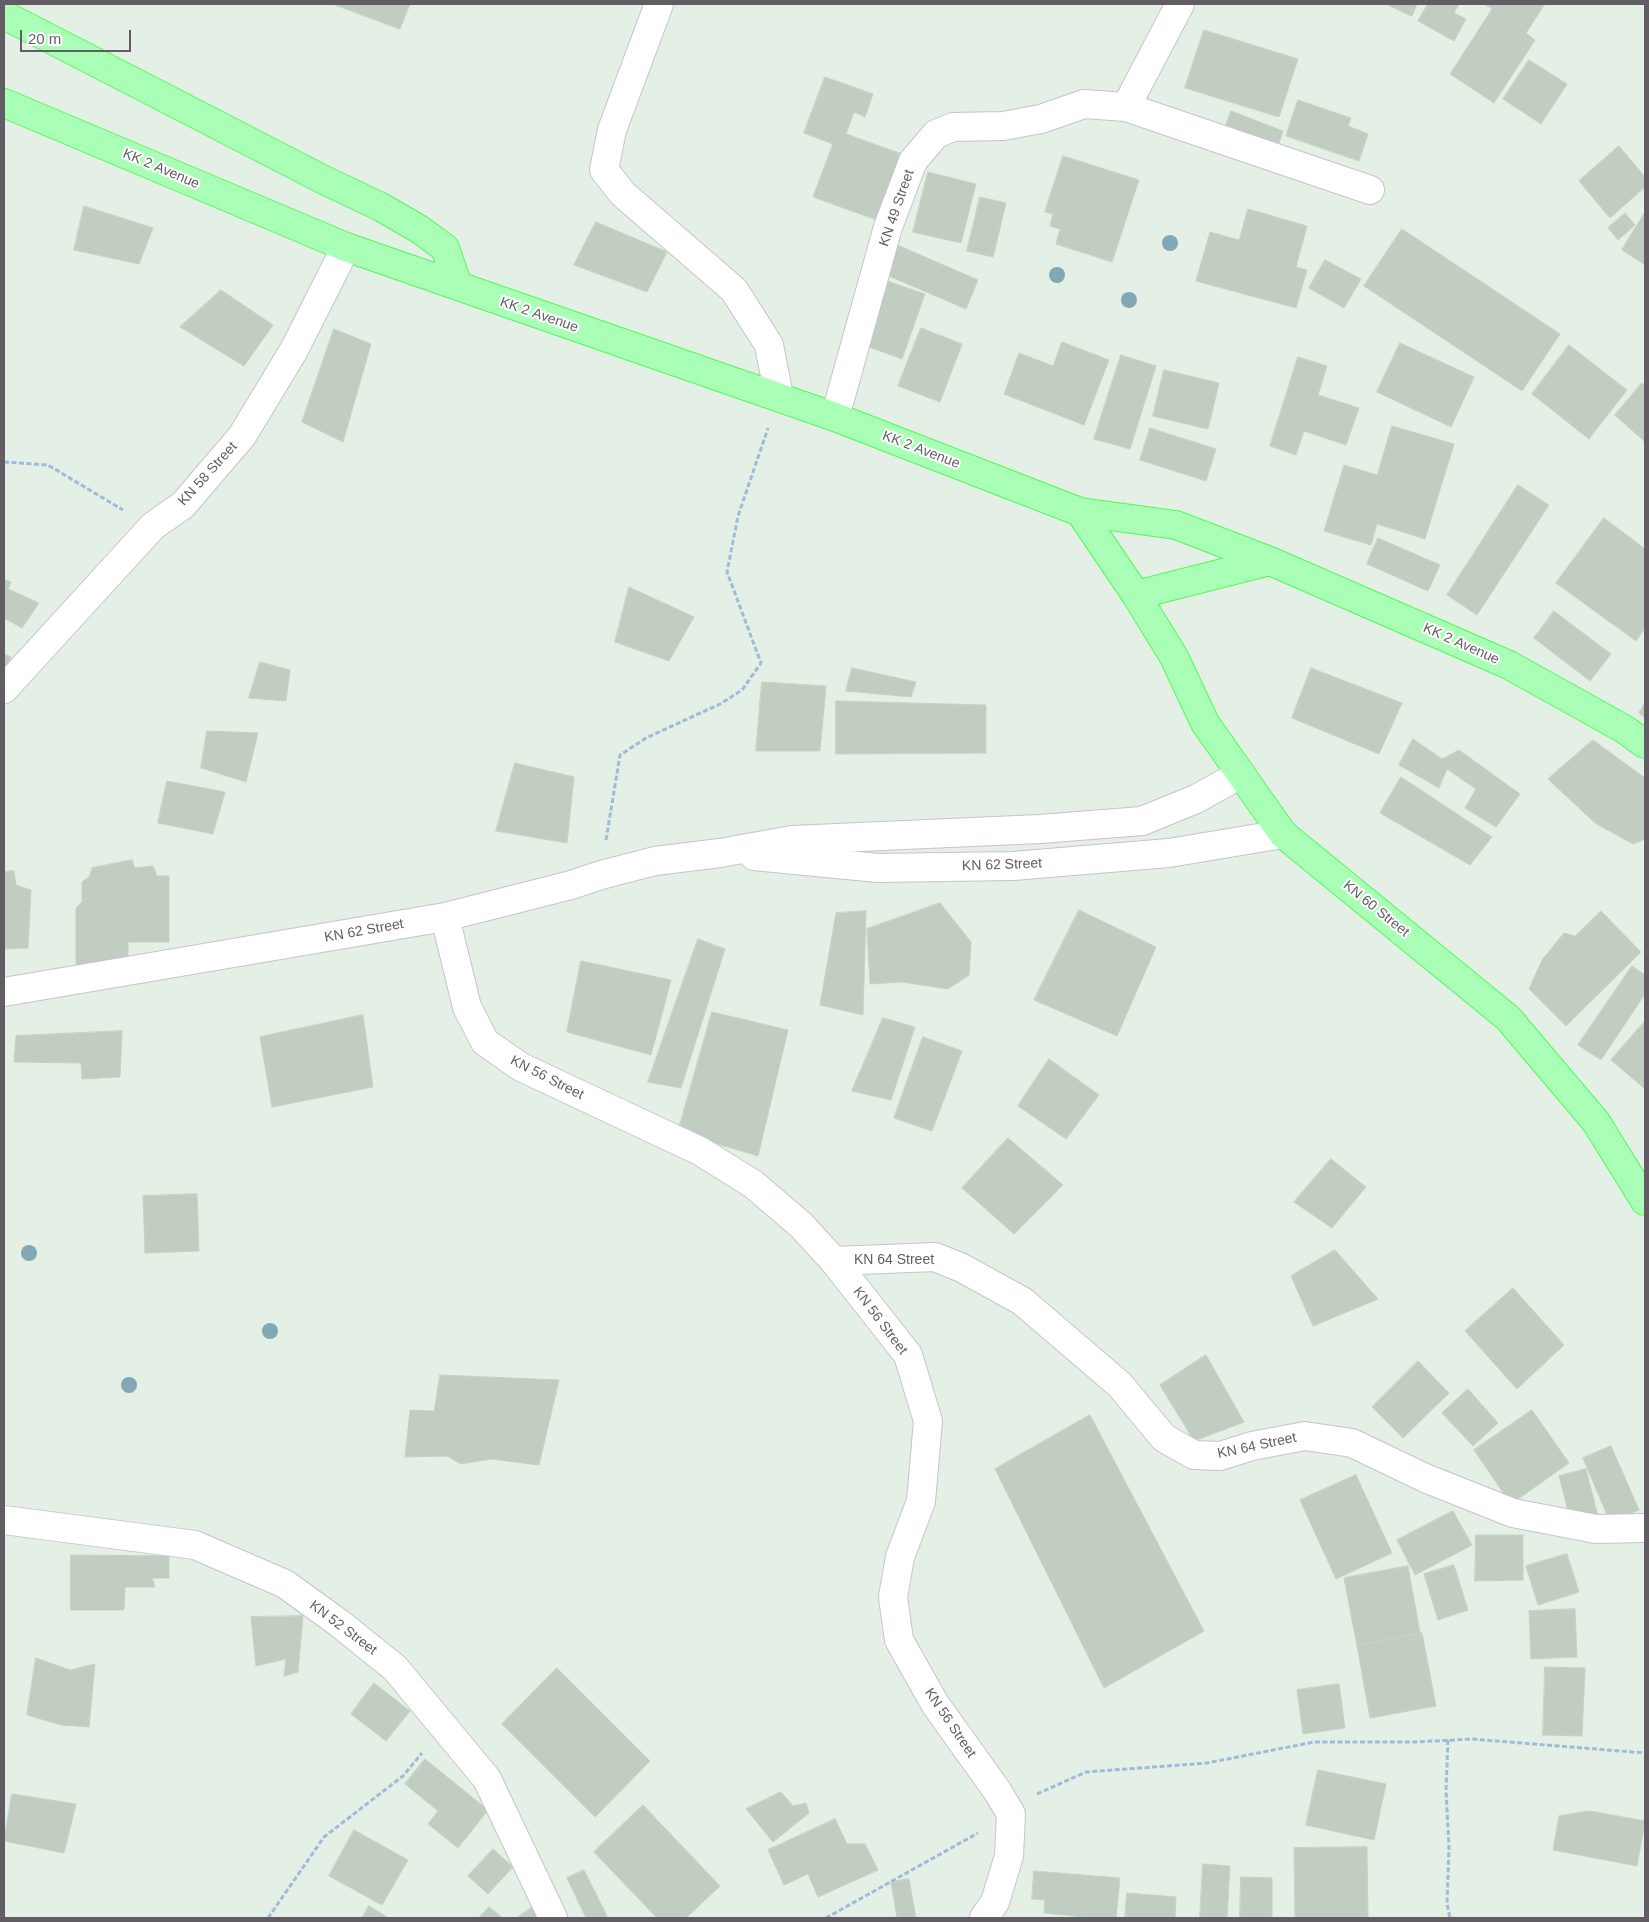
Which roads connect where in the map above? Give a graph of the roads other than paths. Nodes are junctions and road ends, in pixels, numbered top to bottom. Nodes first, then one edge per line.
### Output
1 (659, 4) edge
2 (1180, 4) edge
3 (4, 15) edge
4 (4, 103) edge
5 (1126, 107) junction
6 (1370, 190) dead end
7 (346, 247) junction
8 (458, 286) junction
9 (779, 396) junction
10 (835, 416) junction
11 (1080, 512) junction
12 (1270, 561) junction
13 (1136, 595) junction
14 (4, 689) edge
15 (1645, 744) edge
16 (1241, 774) junction
17 (1283, 834) junction
18 (720, 852) junction
19 (445, 917) junction
20 (4, 992) edge
21 (1645, 1201) edge
22 (834, 1261) junction
23 (4, 1520) edge
24 (1645, 1528) edge
25 (553, 1918) edge
26 (984, 1918) edge

1 - 9 street
2 - 5 street
3 - 8 main road
4 - 7 main road, KK 2 Avenue
5 - 6 street, KN 49 Street
5 - 10 street, KN 49 Street
7 - 8 main road, KK 2 Avenue
7 - 14 street, KN 58 Street
8 - 9 main road, KK 2 Avenue
9 - 10 main road, KK 2 Avenue
10 - 11 main road, KK 2 Avenue
11 - 12 main road, KK 2 Avenue
11 - 13 main road
12 - 13 main road
12 - 15 main road, KK 2 Avenue
13 - 16 main road, KN 60 Street
16 - 17 main road, KN 60 Street
16 - 18 street, KN 62 Street
17 - 18 street, KN 62 Street
17 - 21 main road, KN 60 Street
18 - 19 street, KN 62 Street
19 - 20 street, KN 62 Street
19 - 22 street, KN 56 Street
22 - 24 street, KN 64 Street
22 - 26 street, KN 56 Street
23 - 25 street, KN 52 Street

